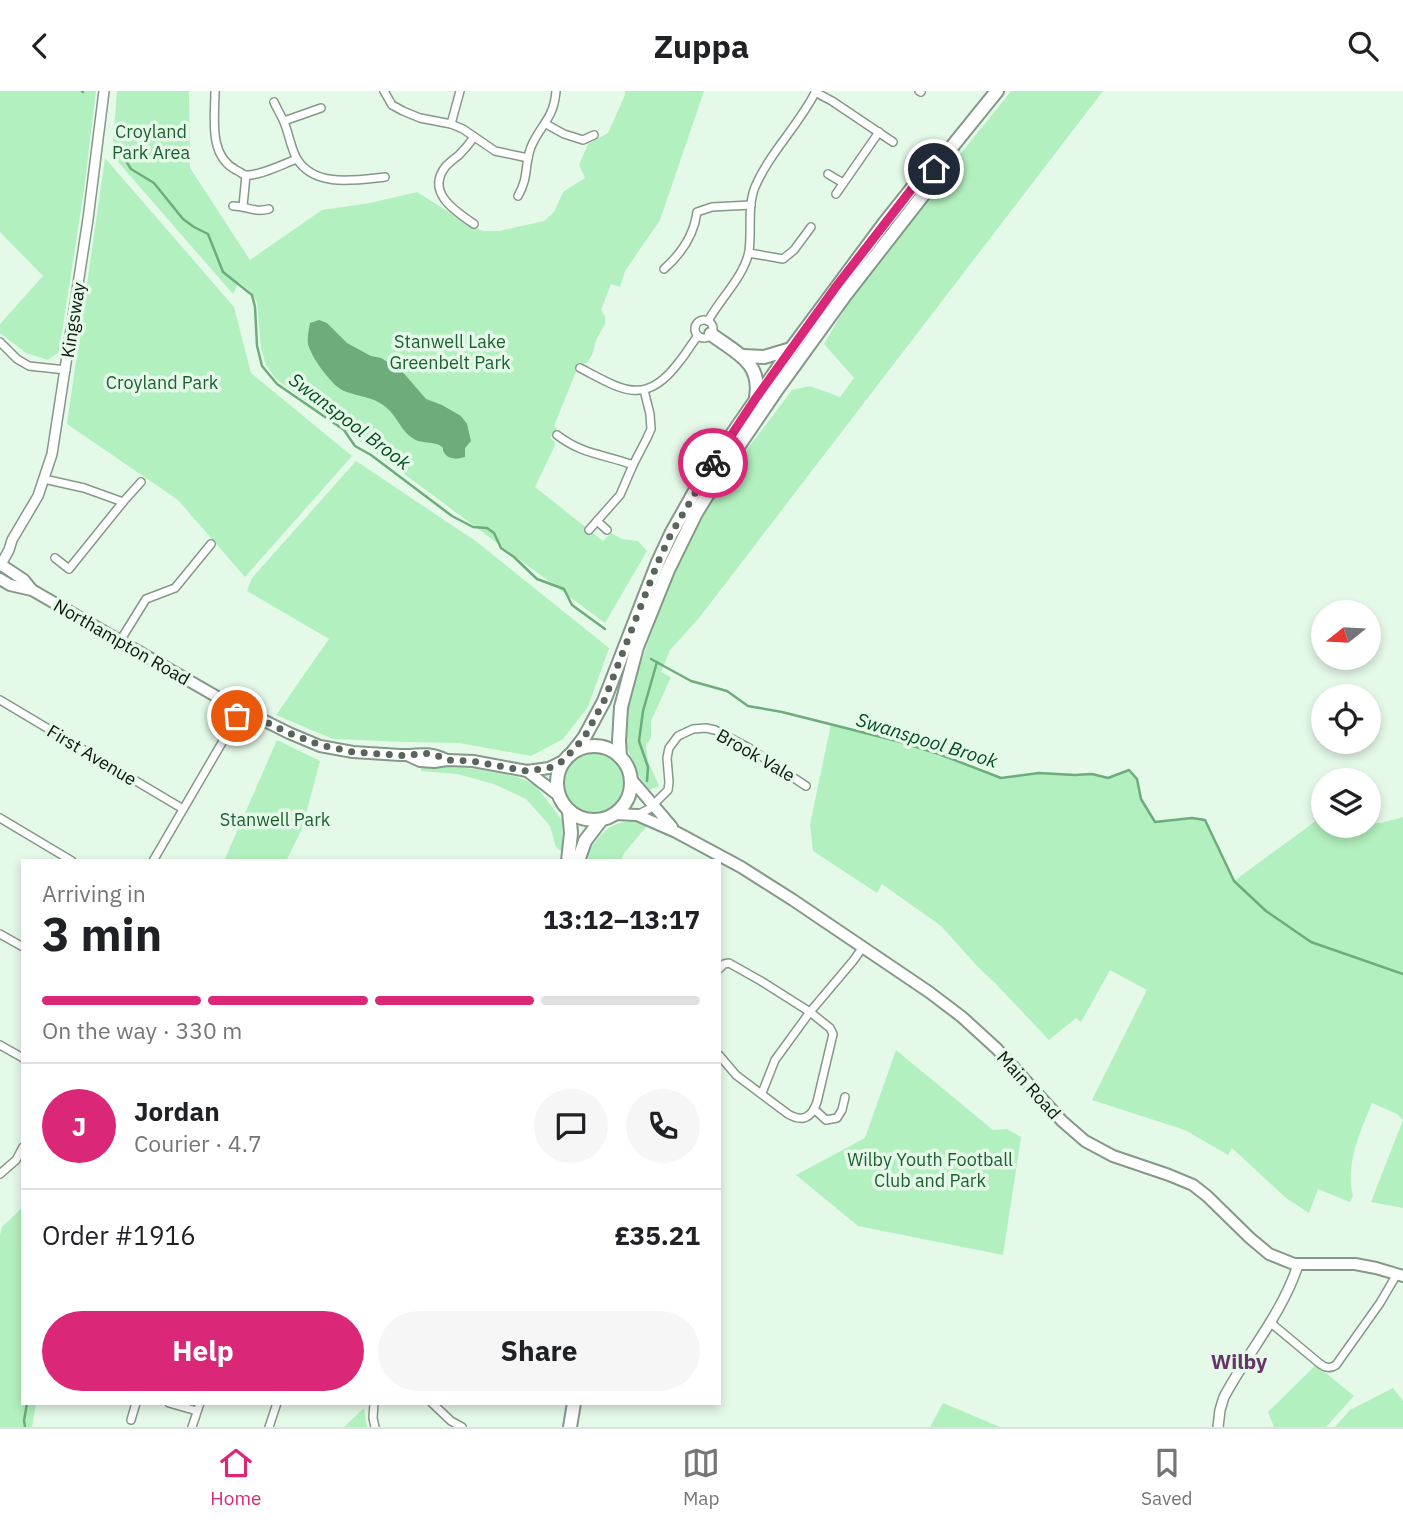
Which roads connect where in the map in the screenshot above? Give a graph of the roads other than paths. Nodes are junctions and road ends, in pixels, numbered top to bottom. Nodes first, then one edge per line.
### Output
1 (104, 91) edge
2 (215, 91) edge
3 (384, 91) edge
4 (460, 91) edge
5 (556, 91) edge
6 (997, 91) edge
7 (816, 92) edge
8 (274, 102) dead end
9 (321, 108) dead end
10 (284, 121) junction
11 (451, 124) junction
12 (546, 124) junction
13 (878, 132) junction
14 (594, 135) dead end
15 (474, 137) junction
16 (893, 142) dead end
17 (217, 150) junction
18 (208, 153) dead end
19 (528, 158) junction
20 (297, 159) junction
21 (934, 169) junction
22 (828, 174) dead end
23 (246, 175) junction
24 (385, 177) dead end
25 (844, 183) junction
26 (523, 188) junction
27 (836, 194) dead end
28 (532, 195) dead end
29 (518, 196) dead end
30 (751, 205) junction
31 (233, 206) dead end
32 (243, 206) junction
33 (689, 208) dead end
34 (269, 209) dead end
35 (697, 212) junction
36 (474, 224) dead end
37 (811, 227) dead end
38 (749, 253) junction
39 (783, 259) junction
40 (787, 269) dead end
41 (677, 272) dead end
42 (706, 330) junction
43 (0, 342) edge
44 (790, 349) junction
45 (743, 356) junction
46 (580, 368) dead end
47 (66, 370) junction
48 (644, 390) junction
49 (756, 398) junction
50 (557, 435) dead end
51 (565, 441) junction
52 (558, 450) dead end
53 (633, 465) junction
54 (44, 479) junction
55 (141, 482) dead end
56 (123, 502) junction
57 (597, 521) junction
58 (589, 530) dead end
59 (607, 530) dead end
60 (12, 540) junction
61 (211, 544) dead end
62 (0, 548) edge
63 (55, 558) dead end
64 (0, 565) edge
65 (0, 571) edge
66 (0, 579) edge
67 (17, 585) junction
68 (32, 590) junction
69 (120, 641) junction
70 (0, 700) edge
71 (241, 710) junction
72 (568, 757) junction
73 (620, 757) junction
74 (527, 771) junction
75 (631, 779) junction
76 (806, 786) dead end
77 (558, 795) junction
78 (652, 806) junction
79 (183, 809) junction
80 (569, 811) junction
81 (615, 814) junction
82 (637, 815) junction
83 (0, 818) edge
84 (601, 820) junction
85 (676, 832) junction
86 (69, 859) edge
87 (154, 859) edge
88 (568, 859) edge
89 (579, 859) edge
90 (0, 934) edge
91 (21, 946) edge
92 (863, 947) junction
93 (721, 967) edge
94 (810, 1012) junction
95 (0, 1045) edge
96 (21, 1057) edge
97 (721, 1057) edge
98 (762, 1093) junction
99 (845, 1097) dead end
100 (814, 1109) junction
101 (21, 1151) edge
102 (0, 1174) edge
103 (1298, 1265) junction
104 (1400, 1275) edge
105 (1271, 1323) junction
106 (135, 1405) edge
107 (276, 1405) edge
108 (374, 1405) edge
109 (434, 1405) edge
110 (574, 1405) edge
111 (198, 1407) edge
112 (131, 1420) dead end
113 (192, 1427) edge
114 (269, 1427) edge
115 (375, 1427) edge
116 (462, 1427) edge
117 (570, 1427) edge
118 (1218, 1427) edge

1 - 47 street, Kingsway
2 - 17 street
3 - 11 street
4 - 11 street
5 - 12 street
6 - 21 highway
7 - 13 street
7 - 30 street
8 - 10 street
9 - 10 street
10 - 20 street
11 - 15 street
12 - 14 street
12 - 19 street
13 - 16 street
13 - 25 street
15 - 19 street
15 - 36 street
17 - 18 street
17 - 23 street
19 - 26 street
20 - 23 street
20 - 24 street
21 - 44 highway
21 - 73 highway
22 - 25 street
23 - 32 street
25 - 27 street
26 - 28 street
26 - 29 street
30 - 35 street
30 - 38 street
31 - 32 street
32 - 34 street
33 - 35 street
35 - 41 street
37 - 39 street
38 - 39 street
38 - 42 street
39 - 40 street
42 - 45 highway
42 - 48 street
43 - 47 street
44 - 45 highway
44 - 49 highway
45 - 49 highway
46 - 48 street
47 - 54 street, Kingsway
48 - 53 street
49 - 72 highway
50 - 51 street
51 - 52 street
51 - 53 street
53 - 57 street
54 - 56 street
54 - 60 street, Kingsway
55 - 56 street
56 - 63 street
57 - 58 street
57 - 59 street
60 - 62 street, Kingsway
60 - 64 street, Kingsway
61 - 69 street
64 - 68 main road, Northampton Road
65 - 67 main road, Northampton Road
66 - 67 main road, Northampton Road
67 - 68 main road, Northampton Road
68 - 69 main road, Northampton Road
69 - 71 main road, Northampton Road
70 - 79 street, First Avenue
71 - 74 main road, Northampton Road
71 - 79 street
72 - 73 highway
72 - 74 main road, Northampton Road
72 - 77 highway
73 - 75 highway
74 - 77 main road, Northampton Road
75 - 78 main road, Main Road
75 - 81 highway
76 - 78 street, Brook Vale
77 - 80 highway
78 - 82 street, Brook Vale
78 - 85 main road, Main Road
79 - 87 street
80 - 84 highway
80 - 88 highway
81 - 82 main road, Main Road
81 - 84 highway
82 - 85 main road, Main Road
83 - 86 street
84 - 89 highway
85 - 92 main road, Main Road
90 - 91 street
92 - 94 street
92 - 103 main road, Main Road
93 - 94 street
94 - 98 street
94 - 100 street
95 - 96 street
97 - 98 street
98 - 100 street
99 - 100 street
101 - 102 street
103 - 104 main road, Main Road
103 - 105 street
104 - 105 street
105 - 118 street
106 - 112 street
107 - 114 street
108 - 115 street
109 - 116 street
110 - 117 highway
111 - 113 street

